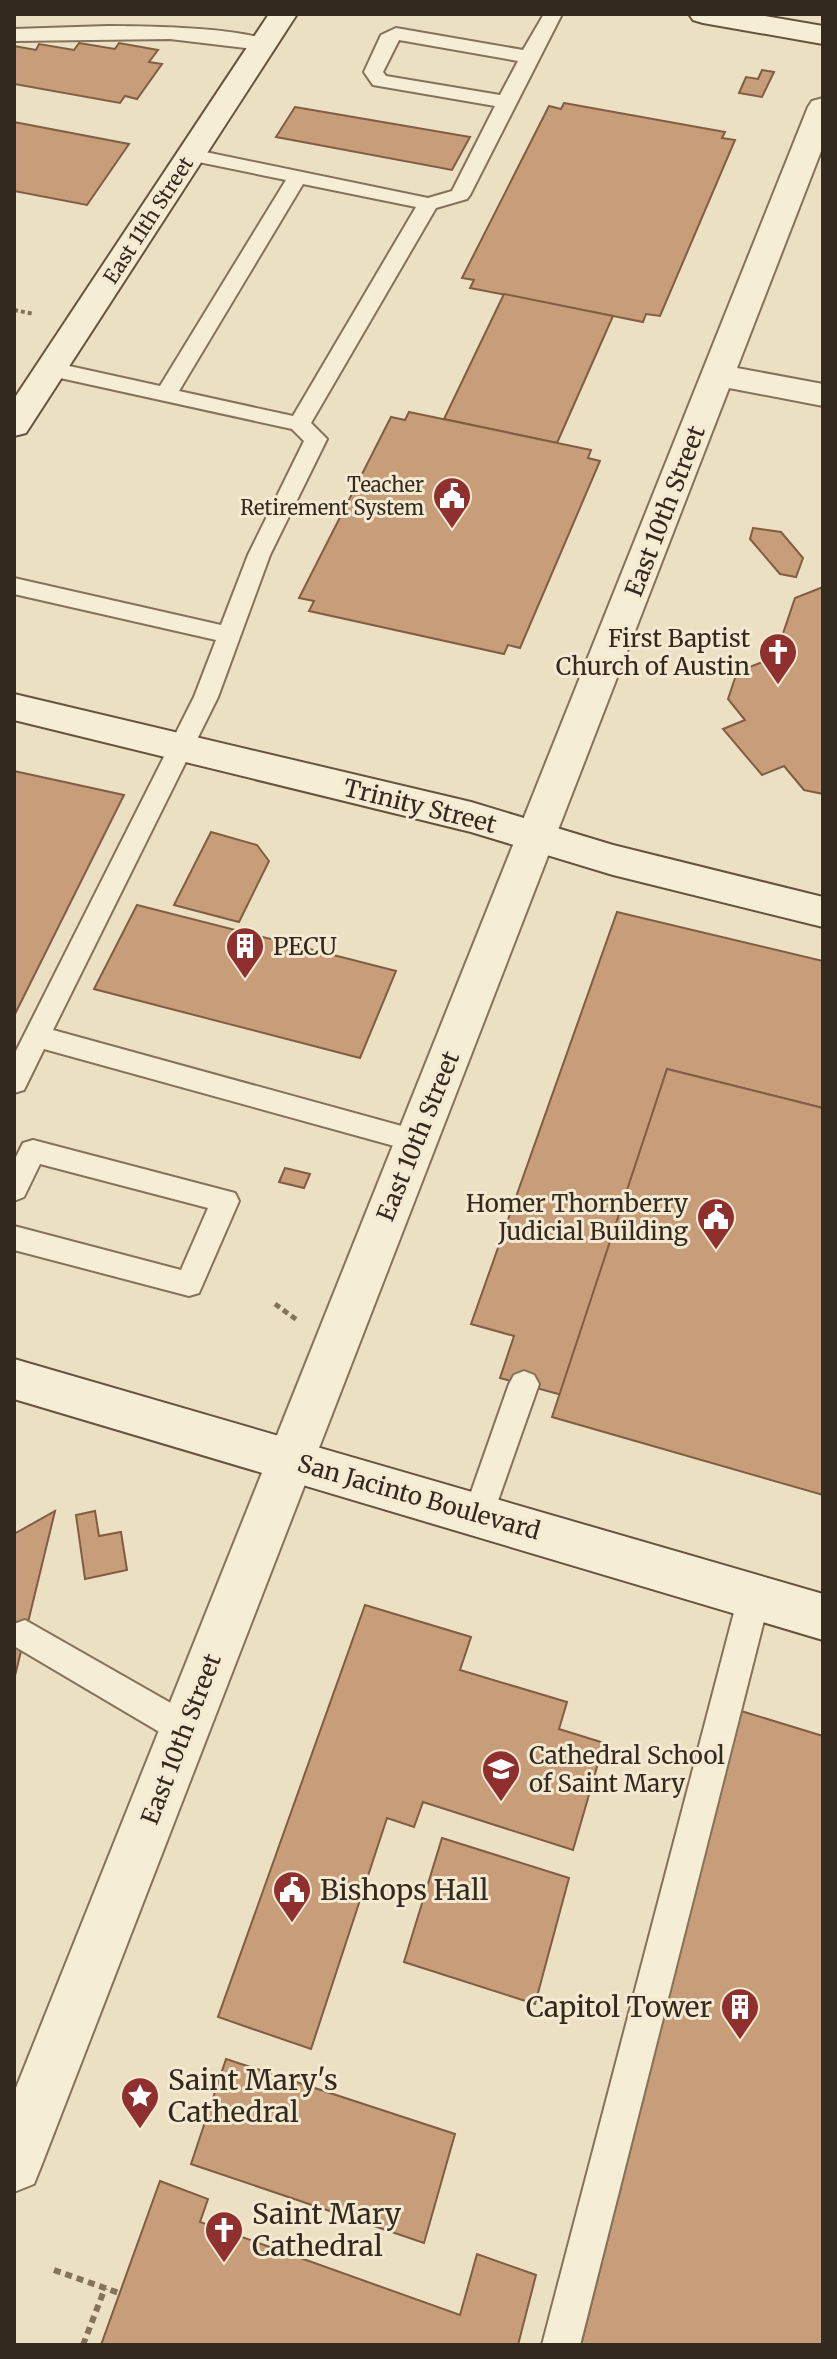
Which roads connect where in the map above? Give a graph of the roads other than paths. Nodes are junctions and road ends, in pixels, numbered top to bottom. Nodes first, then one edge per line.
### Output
1 (283, 14) edge
2 (553, 14) edge
3 (703, 14) edge
4 (14, 35) edge
5 (823, 35) edge
6 (263, 44) junction
7 (529, 57) junction
8 (507, 102) junction
9 (823, 107) edge
10 (191, 155) junction
11 (297, 178) junction
12 (428, 204) junction
13 (51, 369) junction
14 (718, 375) junction
15 (823, 395) edge
16 (165, 396) junction
17 (299, 424) junction
18 (14, 425) edge
19 (14, 586) edge
20 (230, 635) junction
21 (14, 707) edge
22 (181, 747) junction
23 (534, 836) junction
24 (823, 912) edge
25 (37, 1036) junction
26 (14, 1082) edge
27 (416, 1141) junction
28 (24, 1148) edge
29 (14, 1189) edge
30 (14, 1238) edge
31 (14, 1379) edge
32 (524, 1384) dead end
33 (292, 1460) junction
34 (478, 1515) junction
35 (754, 1597) junction
36 (823, 1617) edge
37 (25, 1635) dead end
38 (185, 1729) junction
39 (14, 2164) edge
40 (561, 2345) edge

1 - 6 street, East 11th Street
2 - 7 lane
3 - 5 street
4 - 6 lane
6 - 10 street, East 11th Street
7 - 8 lane
7 - 8 lane
8 - 12 lane
9 - 14 street, East 10th Street
10 - 11 lane
10 - 13 street, East 11th Street
11 - 12 lane
11 - 16 lane
12 - 17 lane
13 - 16 lane
13 - 18 street, East 11th Street
14 - 15 street
14 - 23 street, East 10th Street
16 - 17 lane
17 - 20 lane
19 - 20 lane
20 - 22 lane
21 - 22 street, Trinity Street
22 - 23 street, Trinity Street
22 - 25 lane
23 - 24 street, Trinity Street
23 - 27 street, East 10th Street
25 - 26 lane
25 - 27 lane
27 - 33 street, East 10th Street
28 - 29 lane
28 - 30 lane
31 - 33 street, San Jacinto Boulevard
32 - 34 lane
33 - 34 street, San Jacinto Boulevard
33 - 38 street, East 10th Street
34 - 35 street, San Jacinto Boulevard
35 - 36 street, San Jacinto Boulevard
35 - 40 lane
37 - 38 lane
38 - 39 street, East 10th Street

